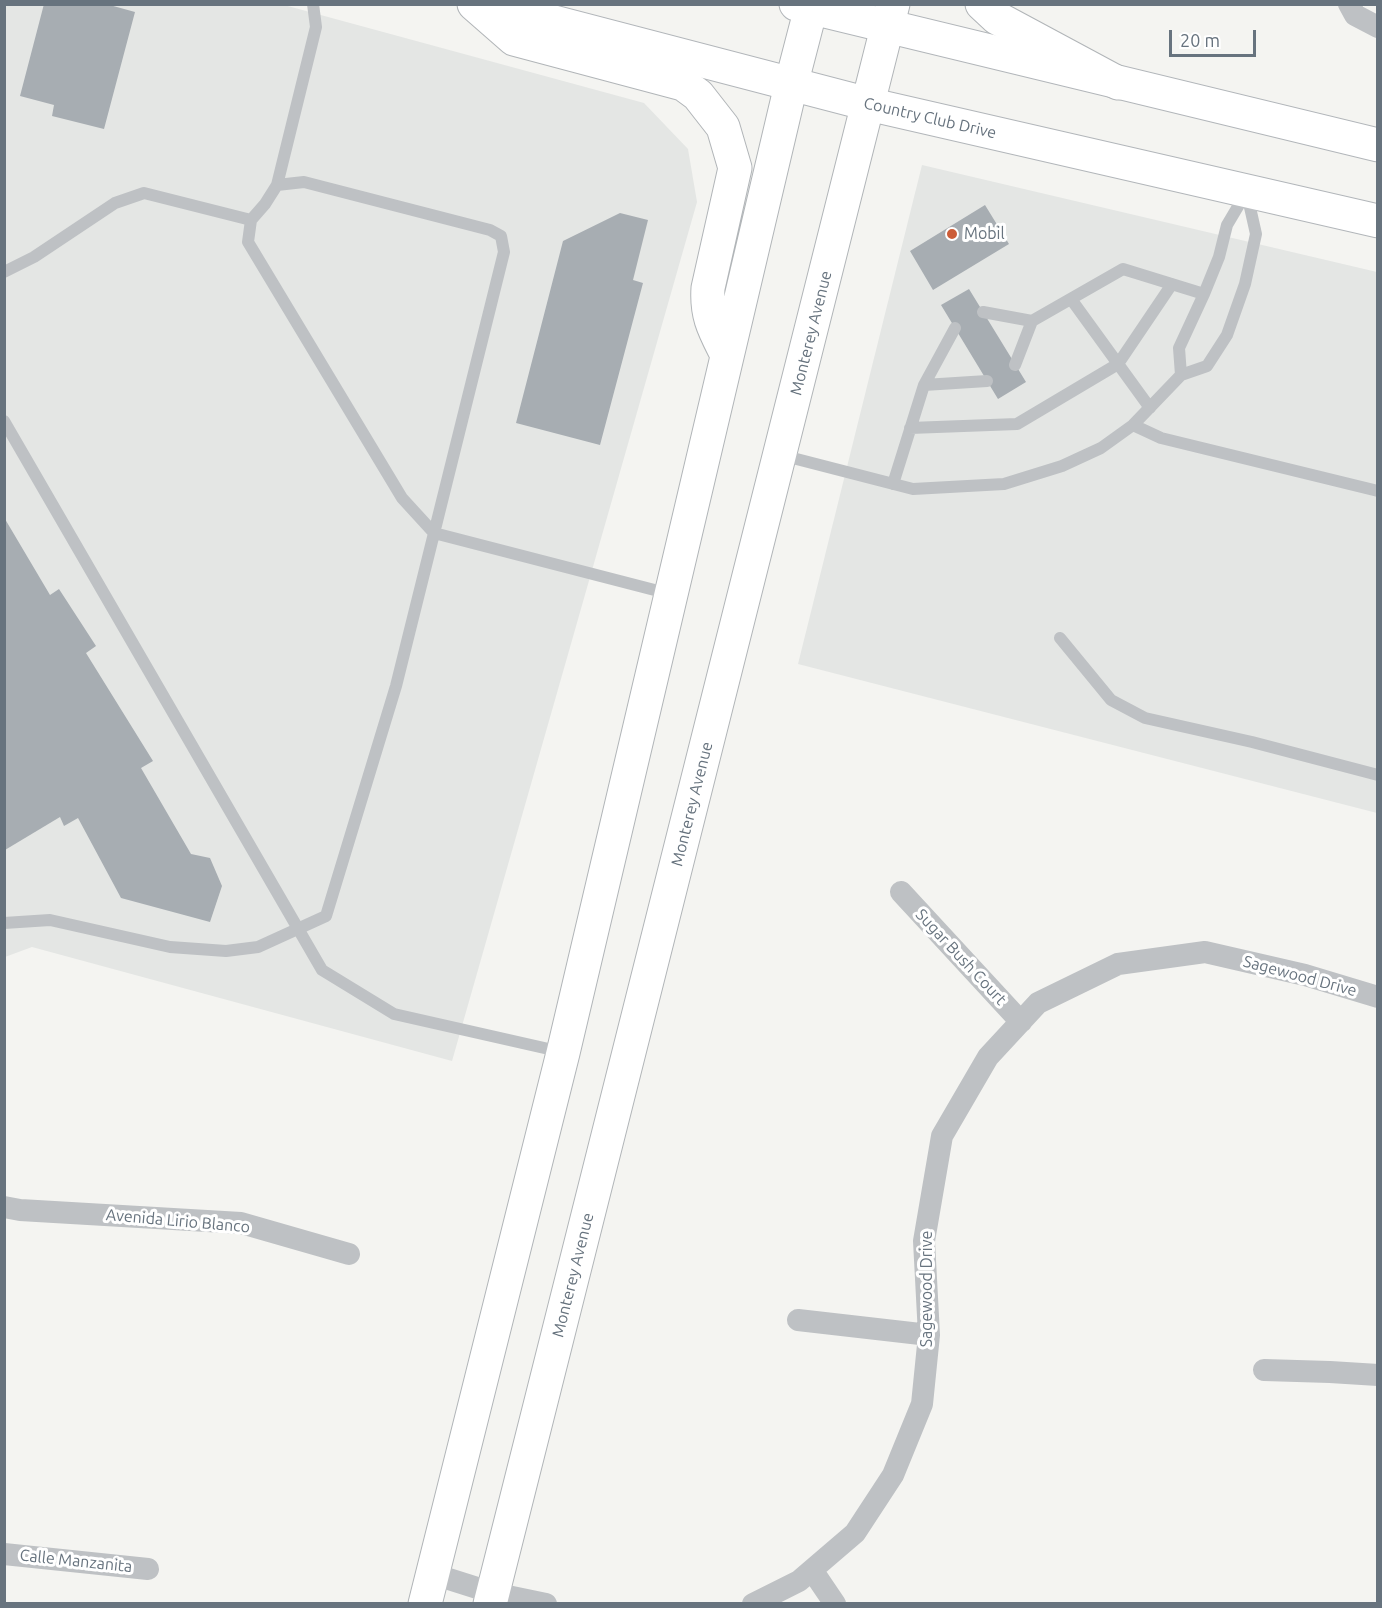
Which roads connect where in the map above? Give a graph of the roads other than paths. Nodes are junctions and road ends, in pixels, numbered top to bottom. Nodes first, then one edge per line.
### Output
1 (314, 4) edge
2 (474, 4) edge
3 (485, 4) edge
4 (982, 4) edge
5 (1349, 4) edge
6 (807, 6) edge
7 (890, 16) edge
8 (1377, 27) edge
9 (1118, 82) junction
10 (791, 84) junction
11 (868, 104) junction
12 (1377, 145) edge
13 (277, 184) junction
14 (1247, 191) junction
15 (251, 220) junction
16 (1377, 221) edge
17 (4, 272) edge
18 (1172, 284) junction
19 (1204, 294) junction
20 (1071, 299) junction
21 (983, 312) dead end
22 (1032, 321) junction
23 (955, 328) dead end
24 (727, 355) junction
25 (1118, 364) junction
26 (1016, 365) dead end
27 (1181, 375) junction
28 (987, 381) dead end
29 (924, 385) junction
30 (1150, 408) junction
31 (4, 421) edge
32 (1133, 425) junction
33 (910, 428) junction
34 (780, 455) junction
35 (893, 484) junction
36 (1377, 491) edge
37 (434, 533) junction
38 (671, 594) junction
39 (1060, 638) dead end
40 (1377, 775) edge
41 (901, 892) dead end
42 (4, 923) edge
43 (299, 928) junction
44 (1377, 997) edge
45 (1021, 1022) junction
46 (563, 1053) junction
47 (4, 1207) edge
48 (349, 1254) dead end
49 (798, 1320) dead end
50 (929, 1335) junction
51 (1264, 1370) dead end
52 (1377, 1375) edge
53 (4, 1554) edge
54 (148, 1569) dead end
55 (812, 1570) junction
56 (429, 1589) edge
57 (491, 1598) edge
58 (546, 1604) edge
59 (753, 1604) edge
60 (835, 1604) edge

1 - 13 lane
2 - 24 main road
3 - 10 main road, Country Club Drive
4 - 9 main road
5 - 8 street
6 - 7 main road
6 - 10 main road
7 - 9 main road
7 - 11 main road, Monterey Avenue
9 - 12 main road
10 - 11 main road, Country Club Drive
10 - 24 main road
11 - 14 main road, Country Club Drive
11 - 34 main road, Monterey Avenue
13 - 15 lane
13 - 37 lane
14 - 16 main road, Country Club Drive
14 - 19 lane
14 - 27 lane
15 - 17 lane
15 - 37 lane
18 - 19 lane
18 - 20 lane
18 - 25 lane
19 - 27 lane
20 - 22 lane
20 - 25 lane
21 - 22 lane
22 - 26 lane
23 - 29 lane
24 - 38 main road
25 - 30 lane
25 - 33 lane
27 - 30 lane
28 - 29 lane
29 - 33 lane
30 - 32 lane
31 - 43 lane
32 - 35 lane
32 - 36 lane
33 - 35 lane
34 - 35 lane
34 - 57 main road, Monterey Avenue
37 - 38 lane
37 - 43 lane
38 - 46 main road
39 - 40 lane
41 - 45 street, Sugar Bush Court
42 - 43 lane
43 - 46 lane
44 - 45 street, Sagewood Drive
45 - 50 street, Sagewood Drive
46 - 56 main road
47 - 48 street, Avenida Lirio Blanco
49 - 50 street
50 - 55 street, Sagewood Drive
51 - 52 street
53 - 54 street, Calle Manzanita
55 - 59 street, Sagewood Drive
55 - 60 street
56 - 57 street
57 - 58 street

